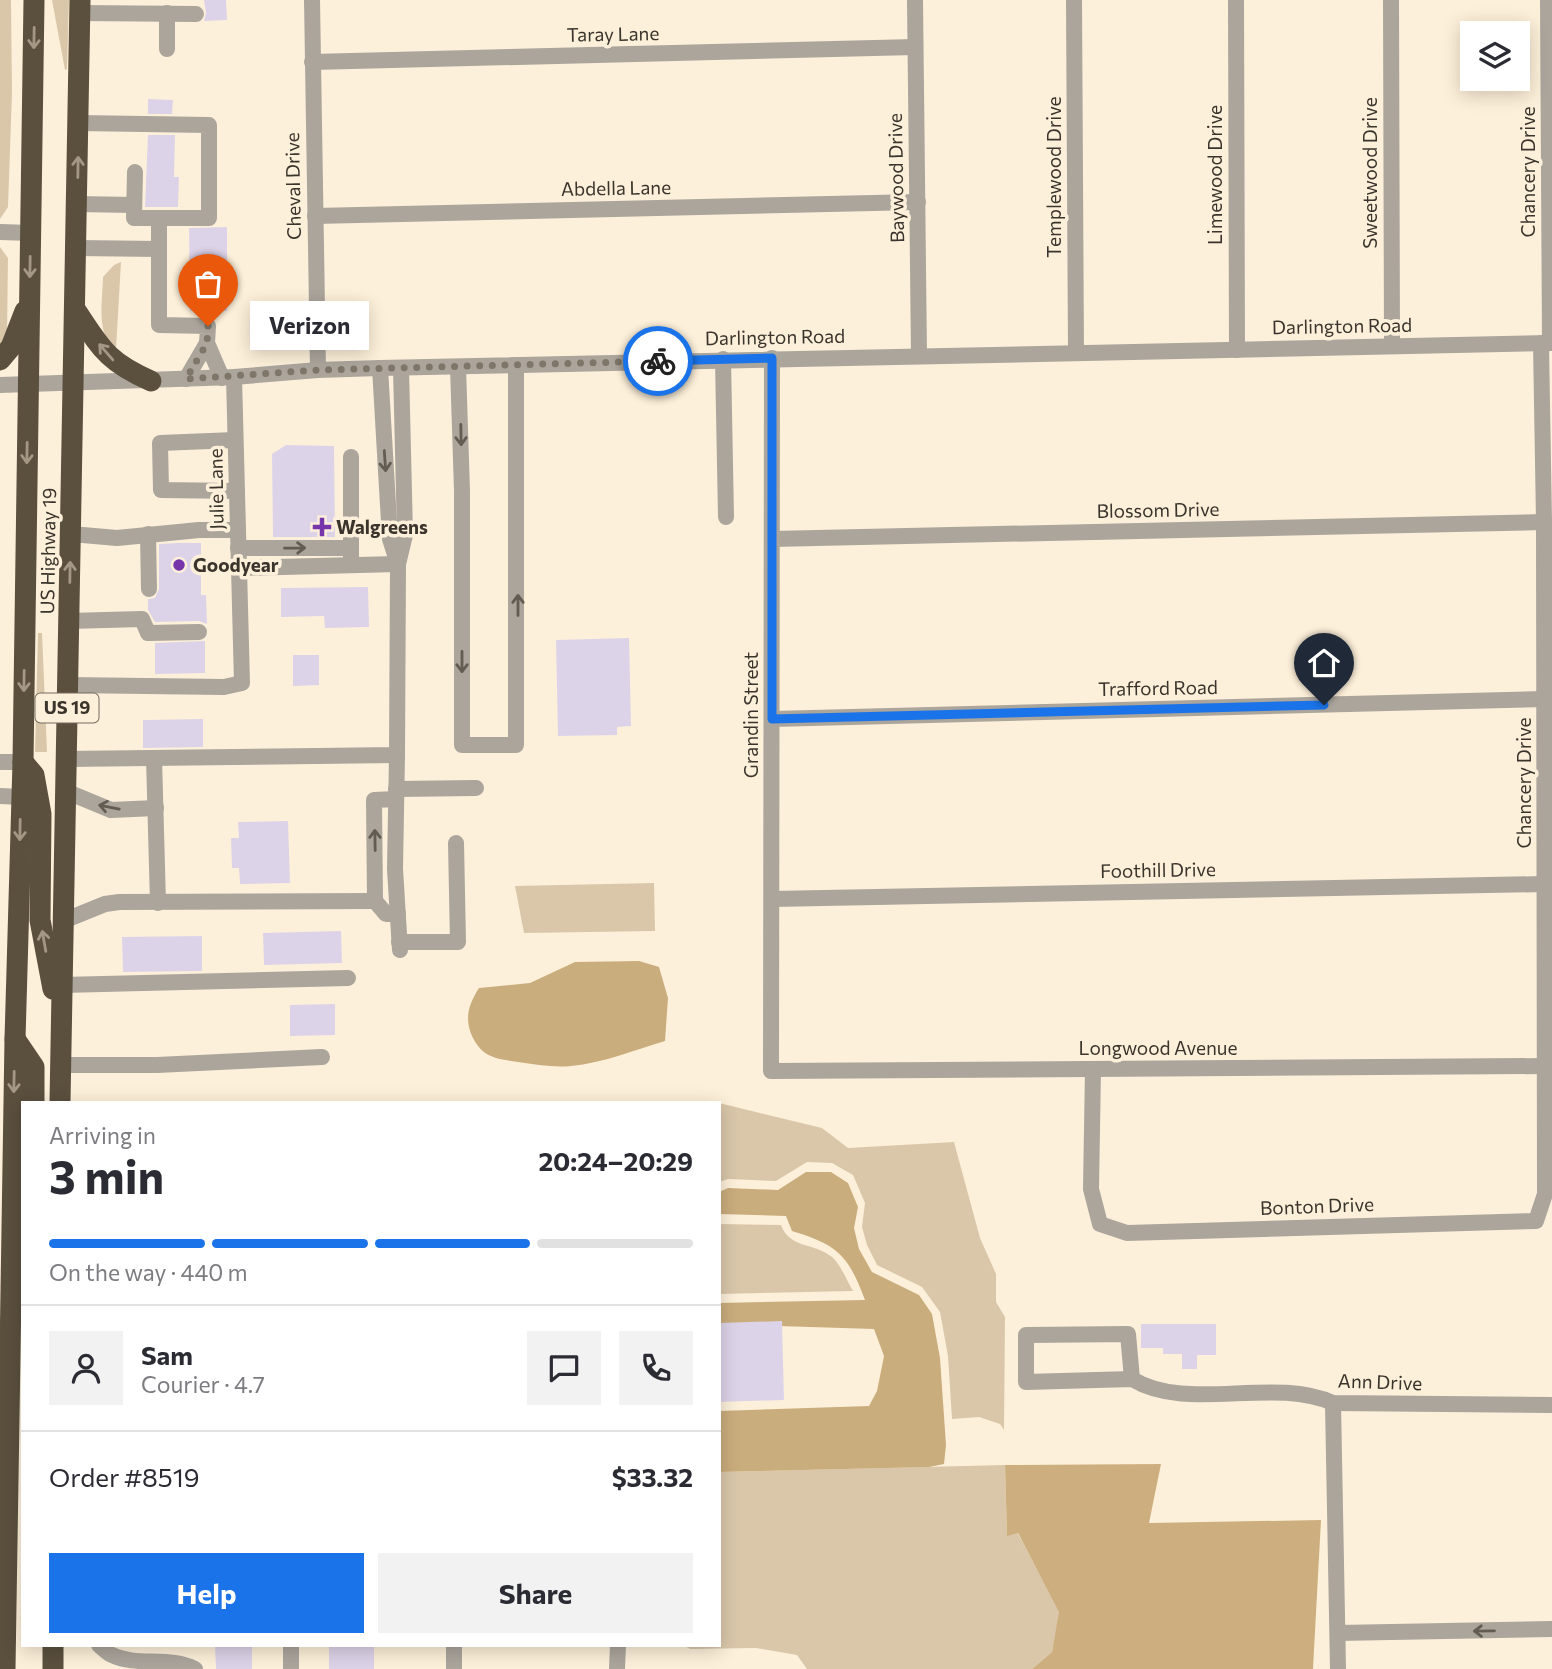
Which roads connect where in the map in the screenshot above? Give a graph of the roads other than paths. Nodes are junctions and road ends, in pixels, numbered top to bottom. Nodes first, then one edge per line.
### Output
1 (34, 0) edge
2 (312, 0) edge
3 (915, 0) edge
4 (1074, 0) edge
5 (1236, 0) edge
6 (1391, 0) edge
7 (1548, 0) edge
8 (80, 7) edge
9 (167, 13) junction
10 (196, 14) dead end
11 (915, 47) junction
12 (167, 49) dead end
13 (312, 62) junction
14 (78, 123) junction
15 (135, 172) dead end
16 (918, 202) junction
17 (77, 204) junction
18 (134, 205) junction
19 (315, 216) junction
20 (159, 227) dead end
21 (0, 232) edge
22 (30, 233) junction
23 (76, 248) junction
24 (159, 249) junction
25 (29, 300) junction
26 (75, 309) junction
27 (207, 343) junction
28 (1548, 343) edge
29 (1392, 345) junction
30 (1237, 350) junction
31 (1076, 354) junction
32 (919, 356) junction
33 (772, 358) junction
34 (723, 359) junction
35 (0, 360) edge
36 (516, 365) junction
37 (458, 366) junction
38 (380, 368) junction
39 (401, 368) junction
40 (318, 370) junction
41 (228, 378) junction
42 (186, 379) junction
43 (150, 381) junction
44 (74, 384) junction
45 (0, 385) edge
46 (28, 385) junction
47 (235, 440) junction
48 (351, 457) dead end
49 (237, 491) junction
50 (726, 517) dead end
51 (1544, 522) junction
52 (238, 530) junction
53 (71, 534) junction
54 (148, 534) junction
55 (772, 539) junction
56 (238, 548) junction
57 (351, 548) junction
58 (398, 564) junction
59 (351, 565) junction
60 (239, 568) junction
61 (149, 589) dead end
62 (69, 621) junction
63 (199, 632) dead end
64 (68, 684) junction
65 (1545, 699) junction
66 (772, 719) junction
67 (397, 755) junction
68 (154, 758) junction
69 (66, 759) junction
70 (0, 762) edge
71 (23, 762) junction
72 (475, 788) dead end
73 (65, 791) junction
74 (396, 794) junction
75 (10, 797) edge
76 (156, 808) junction
77 (456, 843) dead end
78 (1545, 884) junction
79 (772, 899) junction
80 (375, 901) junction
81 (158, 903) junction
82 (398, 914) junction
83 (63, 921) junction
84 (348, 978) dead end
85 (62, 985) junction
86 (61, 1032) junction
87 (15, 1039) junction
88 (322, 1057) dead end
89 (60, 1065) junction
90 (1545, 1066) junction
91 (1093, 1069) junction
92 (771, 1071) joint
93 (34, 1101) edge
94 (60, 1101) edge
95 (1535, 1221) joint
96 (11, 1327) edge
97 (1132, 1379) junction
98 (1333, 1404) junction
99 (1552, 1405) edge
100 (5, 1432) edge
101 (4, 1575) edge
102 (1552, 1629) edge
103 (1338, 1633) junction
104 (54, 1647) edge
105 (101, 1647) edge
106 (291, 1647) edge
107 (454, 1647) edge
108 (618, 1647) edge
109 (5, 1669) edge
110 (53, 1669) edge
111 (195, 1669) edge
112 (292, 1669) edge
113 (454, 1669) edge
114 (617, 1669) edge
115 (1338, 1669) edge

1 -> 22 highway, US Highway 19 / US 19
2 - 13 street, Cheval Drive
3 - 11 street, Baywood Drive
4 - 31 street, Templewood Drive
5 - 30 street, Limewood Drive
6 - 29 street, Sweetwood Drive
7 - 28 street, Chancery Drive
8 - 9 street
8 - 14 highway, US Highway 19 / US 19
9 - 10 street
9 - 12 street
11 - 13 street, Taray Lane
11 - 16 street, Baywood Drive
13 - 19 street, Cheval Drive
17 -> 14 highway, US Highway 19 / US 19
14 - 18 street
15 - 18 street
16 - 19 street, Abdella Lane
16 - 32 street, Baywood Drive
17 - 18 street
17 - 23 highway, US Highway 19 / US 19
19 - 40 street, Cheval Drive
20 - 24 street
21 - 22 street
22 -> 25 highway, US Highway 19 / US 19
23 - 24 street
23 - 26 highway, US Highway 19 / US 19
24 - 27 street
25 - 35 highway
25 - 46 highway, US Highway 19 / US 19
43 -> 26 highway
26 - 44 highway, US Highway 19 / US 19
27 - 41 street
27 - 42 street
28 - 29 street, Darlington Road
28 - 51 street, Chancery Drive
29 - 30 street, Darlington Road
30 - 31 street, Darlington Road
31 - 32 street, Darlington Road
32 - 33 street, Darlington Road
33 - 34 street, Darlington Road
33 - 55 street, Grandin Street
34 - 36 street, Darlington Road
34 - 50 street
36 - 37 street, Darlington Road
37 -> 36 street
37 - 39 street, Darlington Road
38 - 39 street, Darlington Road
38 - 40 street, Darlington Road
38 -> 58 street
39 - 58 street
40 - 41 street, Darlington Road
41 - 42 street, Darlington Road
41 - 47 street, Julie Lane
42 - 43 street, Darlington Road
43 - 44 street, Darlington Road
44 - 46 street, Darlington Road
44 - 53 highway, US Highway 19 / US 19
45 - 46 street, Darlington Road
46 -> 71 highway, US Highway 19 / US 19
47 - 49 street, Julie Lane
47 - 49 street
48 - 57 street
49 - 52 street, Julie Lane
51 - 55 street, Blossom Drive
51 - 65 street, Chancery Drive
52 - 54 street
52 - 56 street, Julie Lane
53 - 54 street
62 -> 53 highway, US Highway 19 / US 19
54 - 61 street
55 - 66 street, Grandin Street
56 -> 57 street
56 - 60 street, Julie Lane
57 - 59 street
58 - 59 street
58 - 67 street
59 - 60 street
60 - 64 street, Julie Lane
62 - 63 street
62 - 64 highway, US Highway 19 / US 19
64 - 69 highway, US Highway 19 / US 19
65 - 66 street, Trafford Road
65 - 78 street, Chancery Drive
66 - 79 street, Grandin Street
67 - 68 street
67 - 74 street
68 - 69 street
68 - 76 street
69 - 73 highway, US Highway 19 / US 19
70 - 71 street
71 - 75 highway, US Highway 19 / US 19
86 -> 71 highway
72 - 74 street
76 -> 73 street
73 - 83 highway, US Highway 19 / US 19
80 -> 74 street
74 - 82 street
75 -> 87 highway, US Highway 19 / US 19
76 - 81 street
77 - 82 street
78 - 79 street, Foothill Drive
78 - 90 street, Chancery Drive
79 - 92 street, Grandin Street
80 - 81 street
80 - 82 street
81 - 83 street
83 - 85 highway, US Highway 19 / US 19
84 - 85 street
85 - 86 highway, US Highway 19 / US 19
86 - 89 highway, US Highway 19 / US 19
87 - 93 highway
87 -> 96 highway, US Highway 19 / US 19
88 - 89 street
89 - 94 highway, US Highway 19 / US 19
90 - 91 street, Longwood Avenue
90 - 95 street, Chancery Drive
91 - 92 street, Longwood Avenue
91 - 95 street, Bonton Drive
96 - 100 highway, US Highway 19 / US 19
97 - 97 street
97 - 98 street, Ann Drive
98 - 99 street, Ann Drive
98 - 103 street
100 - 101 highway, US Highway 19 / US 19
101 - 109 highway, US Highway 19 / US 19
102 -> 103 street
103 - 115 street
104 - 110 highway
105 - 111 street
106 - 112 street
107 - 113 street
108 - 114 street

